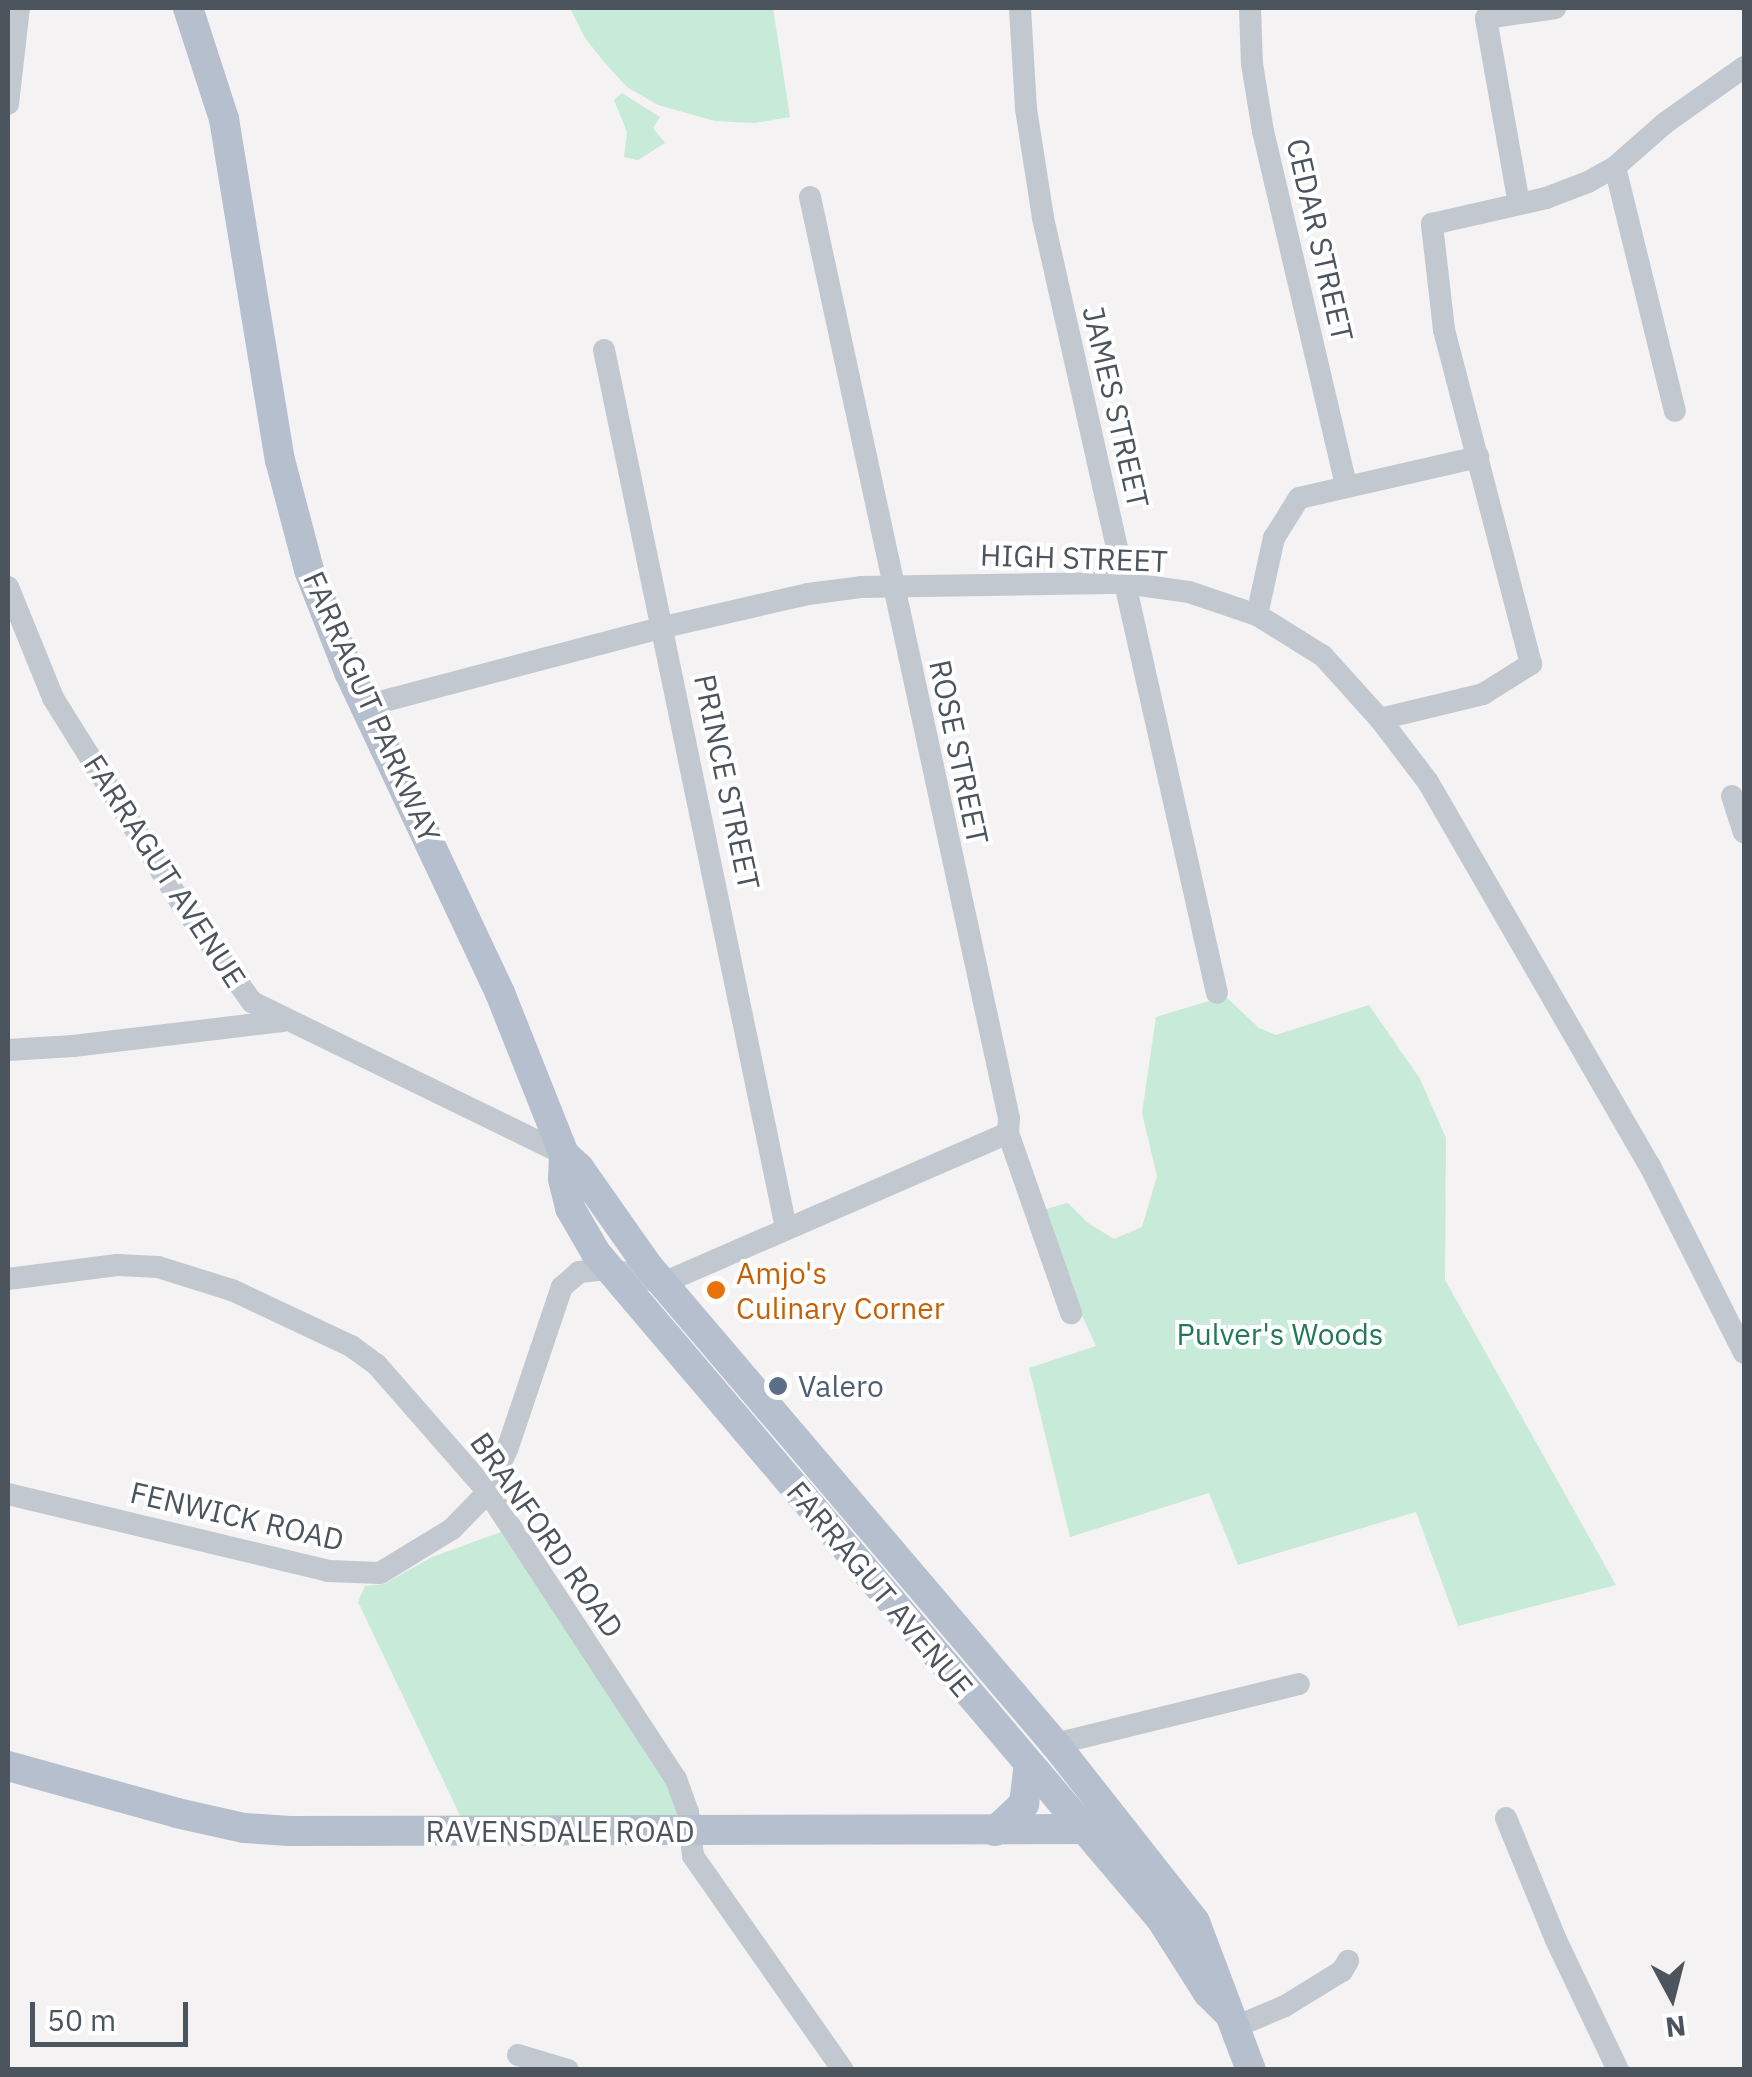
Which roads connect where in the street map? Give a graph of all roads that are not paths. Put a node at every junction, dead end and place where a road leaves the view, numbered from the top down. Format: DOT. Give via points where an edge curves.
graph roads {
  1 [pos="20,8"];
  2 [pos="188,8"];
  3 [pos="1020,8"];
  4 [pos="1250,8"];
  5 [pos="1555,8"];
  6 [pos="1744,67"];
  7 [pos="8,104"];
  8 [pos="1615,167"];
  9 [pos="810,197"];
  10 [pos="1519,204"];
  11 [pos="604,350"];
  12 [pos="1675,411"];
  13 [pos="1478,457"];
  14 [pos="1346,484"];
  15 [pos="1125,583"];
  16 [pos="8,586"];
  17 [pos="892,586"];
  18 [pos="1257,615"];
  19 [pos="664,627"];
  20 [pos="365,706"];
  21 [pos="1380,719"];
  22 [pos="1732,796"];
  23 [pos="1744,832"];
  24 [pos="1217,992"];
  25 [pos="283,1021"];
  26 [pos="8,1050"];
  27 [pos="1008,1133"];
  28 [pos="564,1154"];
  29 [pos="786,1228"];
  30 [pos="610,1269"];
  31 [pos="8,1279"];
  32 [pos="654,1283"];
  33 [pos="1071,1313"];
  34 [pos="1744,1353"];
  35 [pos="749,1386"];
  36 [pos="725,1406"];
  37 [pos="785,1454"];
  38 [pos="488,1492"];
  39 [pos="8,1494"];
  40 [pos="915,1584"];
  41 [pos="891,1605"];
  42 [pos="1299,1684"];
  43 [pos="1054,1744"];
  44 [pos="1030,1765"];
  45 [pos="8,1766"];
  46 [pos="1506,1818"];
  47 [pos="1120,1826"];
  48 [pos="1086,1830"];
  49 [pos="995,1831"];
  50 [pos="691,1832"];
  51 [pos="1348,1961"];
  52 [pos="1229,2019"];
  53 [pos="518,2055"];
  54 [pos="568,2070"];
  55 [pos="843,2070"];
  56 [pos="1252,2070"];
  57 [pos="1618,2070"];
  1 -- 7 [label="street"];
  2 -- 20 [label="main road, FARRAGUT PARKWAY" via="232,155 288,496 315,587"];
  3 -- 15 [label="street, JAMES STREET" via="1034,176"];
  4 -- 14 [label="street, CEDAR STREET" via="1263,131"];
  5 -- 10 [label="street" via="1486,18"];
  6 -- 8 [label="street"];
  8 -- 10 [label="street"];
  8 -- 12 [label="street"];
  9 -- 17 [label="street, ROSE STREET"];
  10 -- 13 [label="street" via="1432,224 1444,330"];
  11 -- 19 [label="street, PRINCE STREET"];
  13 -- 14 [label="street"];
  13 -- 21 [label="street" via="1531,664 1483,694"];
  14 -- 18 [label="street" via="1299,498 1288,514 1274,538"];
  15 -- 17 [label="street, HIGH STREET"];
  15 -- 18 [label="street, HIGH STREET" via="1188,592"];
  15 -- 24 [label="street, JAMES STREET"];
  16 -- 25 [label="street, FARRAGUT AVENUE" via="53,698 181,903 236,985"];
  17 -- 19 [label="street, HIGH STREET" via="808,594"];
  17 -- 27 [label="street, ROSE STREET"];
  18 -- 21 [label="street, HIGH STREET" via="1322,656"];
  19 -- 20 [label="street, HIGH STREET"];
  19 -- 29 [label="street, PRINCE STREET"];
  20 -- 28 [label="main road, FARRAGUT PARKWAY" via="470,921"];
  21 -- 34 [label="street, HIGH STREET" via="1428,782 1508,913 1650,1166"];
  22 -- 23 [label="street"];
  25 -- 26 [label="street"];
  25 -- 28 [label="street, FARRAGUT AVENUE"];
  27 -- 29 [label="street"];
  27 -- 33 [label="street, ROSE STREET"];
  28 -- 30 [label="main road, FARRAGUT AVENUE" via="570,1208"];
  28 -- 32 [label="main road, FARRAGUT AVENUE"];
  29 -- 32 [label="street"];
  30 -- 32 [label="street"];
  30 -- 36 [label="main road, FARRAGUT AVENUE"];
  30 -- 38 [label="street, FENWICK ROAD" via="579,1272 562,1287"];
  31 -- 38 [label="street, BRANFORD ROAD" via="158,1266 232,1290 352,1346 376,1364"];
  32 -- 35 [label="main road, FARRAGUT AVENUE"];
  35 -- 36 [label="main road"];
  35 -- 37 [label="main road, FARRAGUT AVENUE"];
  36 -- 37 [label="main road, FARRAGUT AVENUE"];
  37 -- 40 [label="main road, FARRAGUT AVENUE"];
  37 -- 41 [label="main road, FARRAGUT AVENUE"];
  38 -- 39 [label="street, FENWICK ROAD" via="423,1550 380,1573 361,1575"];
  38 -- 50 [label="street, BRANFORD ROAD" via="676,1779"];
  40 -- 41 [label="main road"];
  40 -- 43 [label="main road, FARRAGUT AVENUE"];
  41 -- 44 [label="main road, FARRAGUT AVENUE"];
  42 -- 43 [label="street"];
  43 -- 47 [label="main road, FARRAGUT AVENUE"];
  44 -- 48 [label="main road, FARRAGUT AVENUE"];
  44 -- 49 [label="main road" via="1024,1804"];
  45 -- 50 [label="main road, RAVENSDALE ROAD" via="244,1828"];
  46 -- 57 [label="street"];
  47 -- 48 [label="main road, RAVENSDALE ROAD"];
  47 -- 52 [label="main road, FARRAGUT AVENUE" via="1195,1922"];
  48 -- 49 [label="main road, RAVENSDALE ROAD"];
  48 -- 52 [label="main road, FARRAGUT AVENUE" via="1161,1919"];
  49 -- 50 [label="main road, RAVENSDALE ROAD"];
  50 -- 55 [label="street, BRANFORD ROAD" via="693,1856"];
  51 -- 52 [label="street" via="1285,2006"];
  52 -- 56 [label="main road, FARRAGUT AVENUE"];
  53 -- 54 [label="street"];
}
